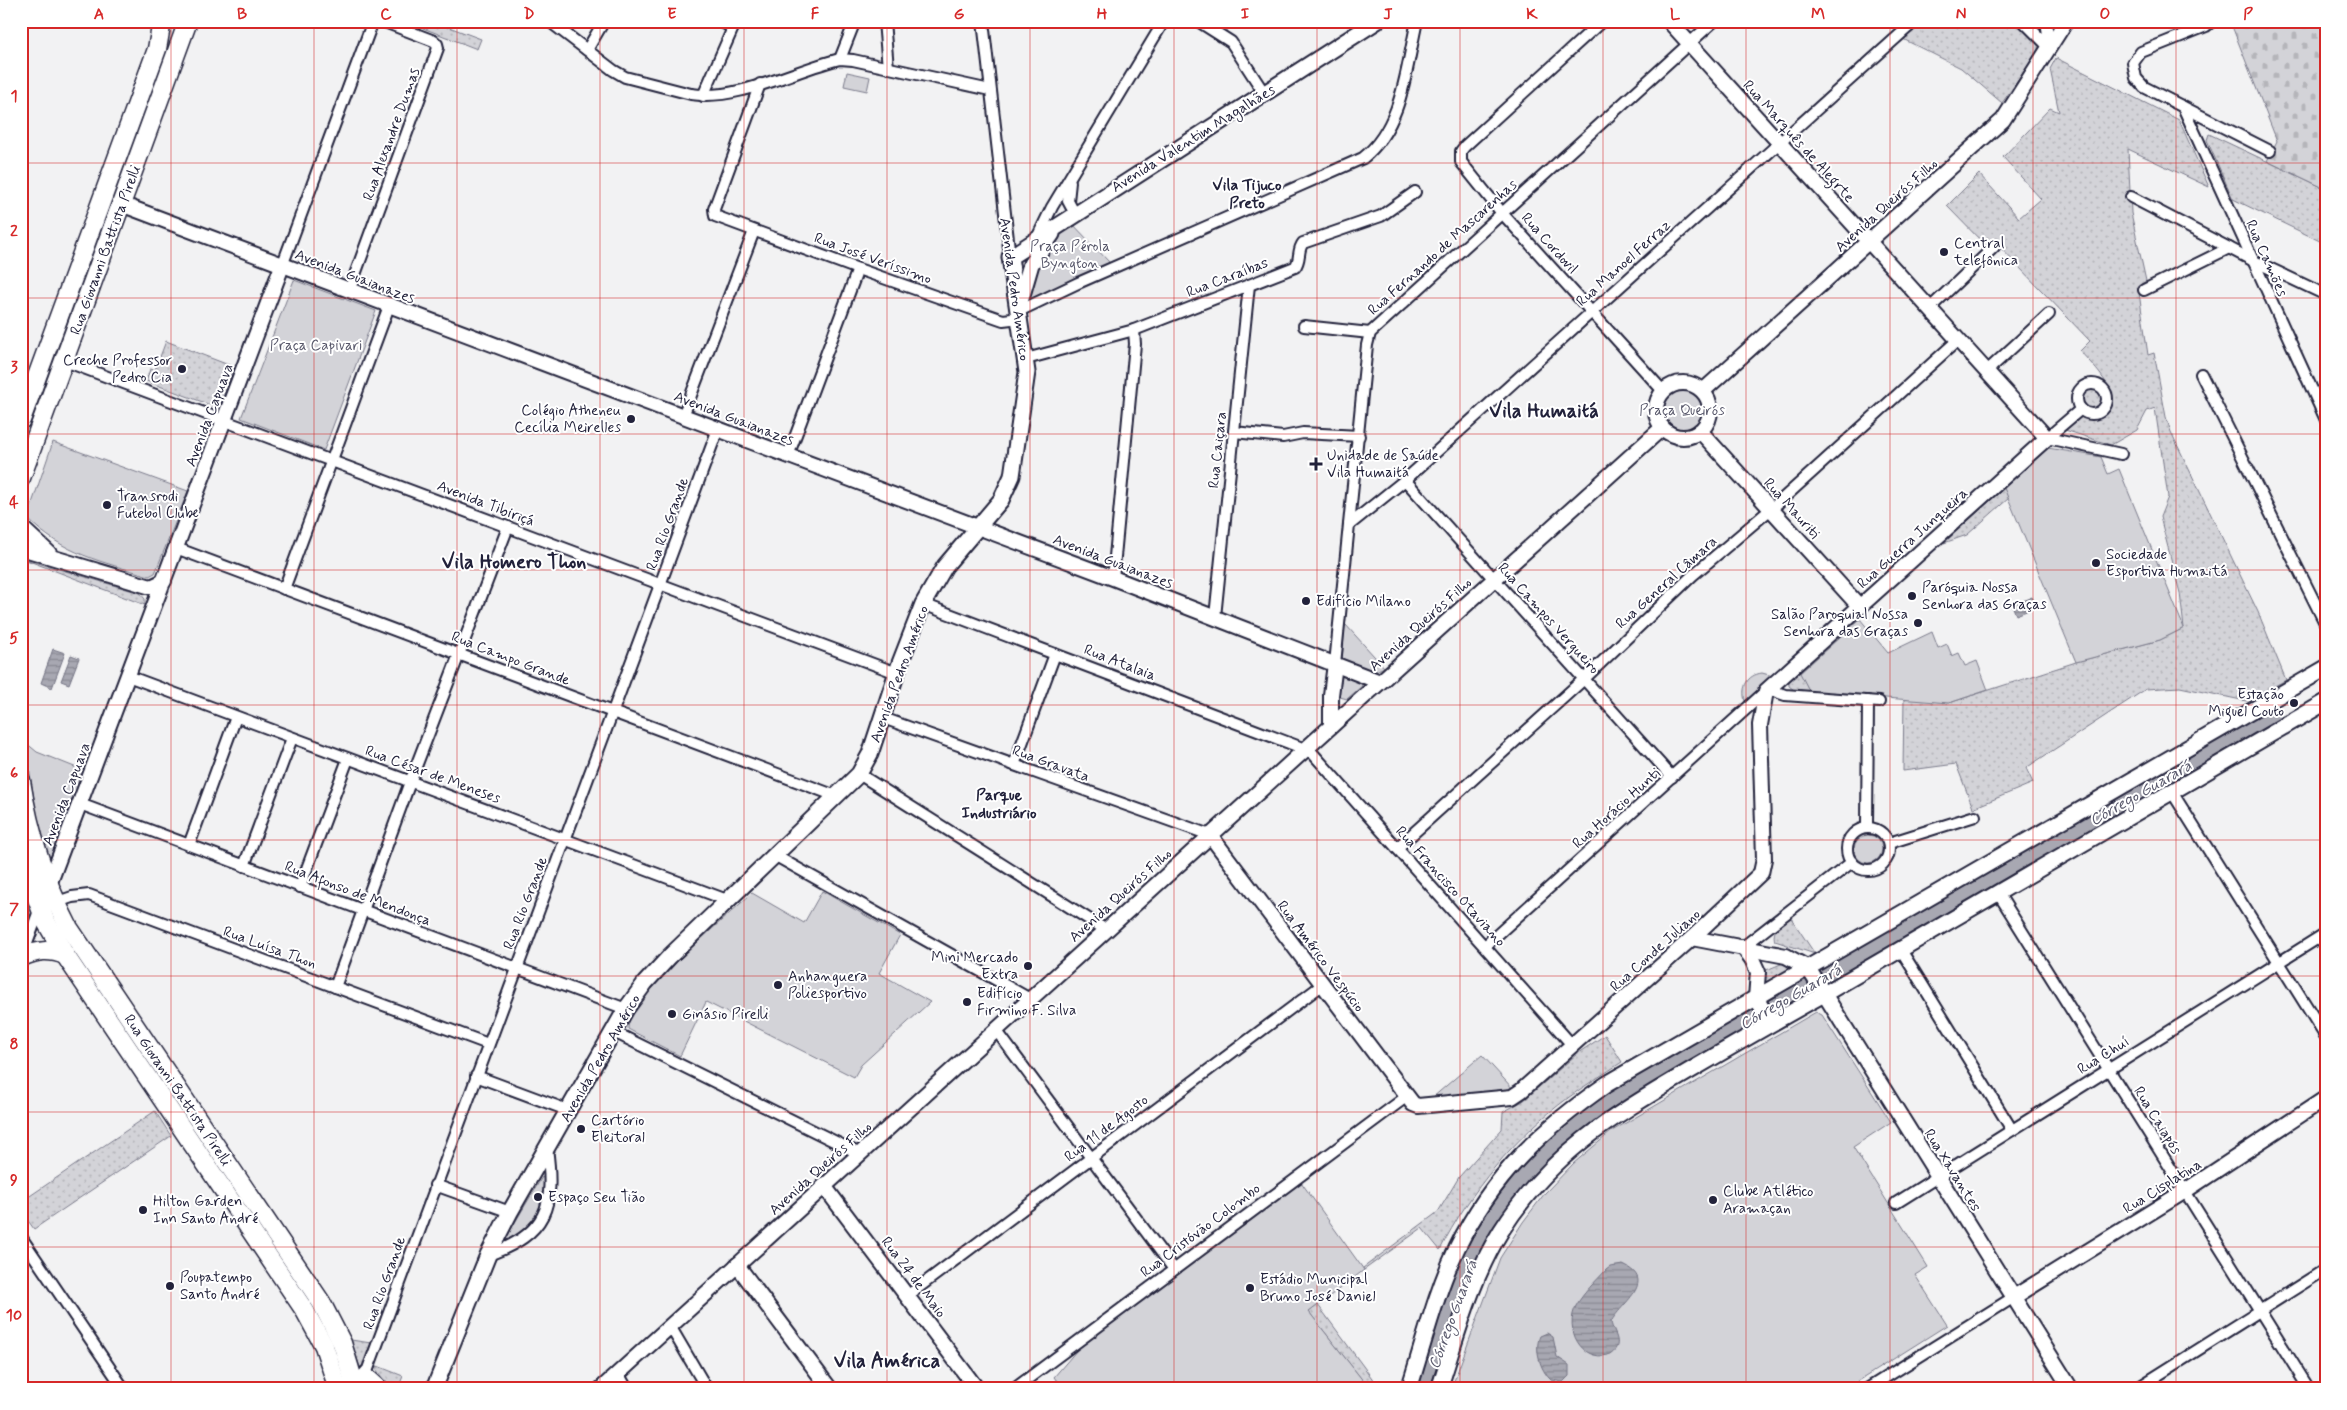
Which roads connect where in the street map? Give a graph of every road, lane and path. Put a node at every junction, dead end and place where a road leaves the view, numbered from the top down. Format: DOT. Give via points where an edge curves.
graph roads {
  1 [pos="162,21"];
  2 [pos="188,21"];
  3 [pos="373,21"];
  4 [pos="382,21"];
  5 [pos="549,21"];
  6 [pos="604,21"];
  7 [pos="720,21"];
  8 [pos="855,21"];
  9 [pos="884,21"];
  10 [pos="983,21"];
  11 [pos="1164,21"];
  12 [pos="1198,21"];
  13 [pos="1377,21"];
  14 [pos="1417,21"];
  15 [pos="1602,21"];
  16 [pos="1669,21"];
  17 [pos="1714,21"];
  18 [pos="1915,21"];
  19 [pos="2023,21"];
  20 [pos="2046,21"];
  21 [pos="2066,21"];
  22 [pos="2212,21"];
  23 [pos="735,25"];
  24 [pos="1689,44"];
  25 [pos="2050,48"];
  26 [pos="587,50"];
  27 [pos="840,59"];
  28 [pos="888,68"];
  29 [pos="760,84"];
  30 [pos="990,90"];
  31 [pos="1264,93"];
  32 [pos="702,96"];
  33 [pos="2183,107"];
  34 [pos="1779,143"];
  35 [pos="2270,151"];
  36 [pos="1071,176"];
  37 [pos="1415,192"];
  38 [pos="2131,197"];
  39 [pos="121,204"];
  40 [pos="1502,213"];
  41 [pos="1071,216"];
  42 [pos="754,231"];
  43 [pos="1037,238"];
  44 [pos="1869,242"];
  45 [pos="1994,247"];
  46 [pos="2229,248"];
  47 [pos="1010,259"];
  48 [pos="2252,260"];
  49 [pos="1031,264"];
  50 [pos="282,266"];
  51 [pos="858,269"];
  52 [pos="1249,285"];
  53 [pos="2144,290"];
  54 [pos="349,291"];
  55 [pos="2326,295"];
  56 [pos="389,306"];
  57 [pos="1930,308"];
  58 [pos="1591,311"];
  59 [pos="1019,313"];
  60 [pos="2049,314"];
  61 [pos="1304,326"];
  62 [pos="1134,330"];
  63 [pos="1370,333"];
  64 [pos="1958,340"];
  65 [pos="1026,359"];
  66 [pos="65,361"];
  67 [pos="1987,371"];
  68 [pos="2201,374"];
  69 [pos="1663,391"];
  70 [pos="1703,391"];
  71 [pos="2312,391"];
  72 [pos="2326,397"];
  73 [pos="2081,409"];
  74 [pos="683,416"];
  75 [pos="21,420"];
  76 [pos="2326,420"];
  77 [pos="224,421"];
  78 [pos="1662,428"];
  79 [pos="718,429"];
  80 [pos="1700,431"];
  81 [pos="1234,432"];
  82 [pos="1358,436"];
  83 [pos="2047,438"];
  84 [pos="2121,454"];
  85 [pos="788,456"];
  86 [pos="331,461"];
  87 [pos="21,478"];
  88 [pos="1405,480"];
  89 [pos="1771,509"];
  90 [pos="977,526"];
  91 [pos="1349,526"];
  92 [pos="21,527"];
  93 [pos="508,527"];
  94 [pos="21,548"];
  95 [pos="176,548"];
  96 [pos="54,556"];
  97 [pos="1113,578"];
  98 [pos="1494,579"];
  99 [pos="158,584"];
  100 [pos="661,584"];
  101 [pos="284,589"];
  102 [pos="923,604"];
  103 [pos="1860,607"];
  104 [pos="1216,617"];
  105 [pos="2326,625"];
  106 [pos="1055,654"];
  107 [pos="459,655"];
  108 [pos="1335,664"];
  109 [pos="2326,668"];
  110 [pos="897,673"];
  111 [pos="128,676"];
  112 [pos="1584,679"];
  113 [pos="1380,682"];
  114 [pos="1767,690"];
  115 [pos="1868,701"];
  116 [pos="1879,702"];
  117 [pos="2326,702"];
  118 [pos="612,712"];
  119 [pos="236,717"];
  120 [pos="883,718"];
  121 [pos="1331,726"];
  122 [pos="292,738"];
  123 [pos="1306,748"];
  124 [pos="348,758"];
  125 [pos="1014,765"];
  126 [pos="859,774"];
  127 [pos="1672,778"];
  128 [pos="21,781"];
  129 [pos="410,782"];
  130 [pos="2172,792"];
  131 [pos="836,796"];
  132 [pos="80,804"];
  133 [pos="1975,816"];
  134 [pos="1867,827"];
  135 [pos="1210,836"];
  136 [pos="565,840"];
  137 [pos="1889,843"];
  138 [pos="189,845"];
  139 [pos="1397,848"];
  140 [pos="774,855"];
  141 [pos="21,856"];
  142 [pos="1852,862"];
  143 [pos="244,866"];
  144 [pos="49,886"];
  145 [pos="300,887"];
  146 [pos="1998,893"];
  147 [pos="727,900"];
  148 [pos="48,905"];
  149 [pos="364,911"];
  150 [pos="1106,930"];
  151 [pos="2326,933"];
  152 [pos="1692,938"];
  153 [pos="1484,946"];
  154 [pos="1744,947"];
  155 [pos="1901,950"];
  156 [pos="65,955"];
  157 [pos="1786,956"];
  158 [pos="22,958"];
  159 [pos="2279,963"];
  160 [pos="516,968"];
  161 [pos="1758,972"];
  162 [pos="1816,981"];
  163 [pos="1322,985"];
  164 [pos="335,987"];
  165 [pos="1030,999"];
  166 [pos="1758,1000"];
  167 [pos="626,1009"];
  168 [pos="1771,1018"];
  169 [pos="996,1030"];
  170 [pos="614,1032"];
  171 [pos="2326,1037"];
  172 [pos="488,1044"];
  173 [pos="1574,1046"];
  174 [pos="2109,1070"];
  175 [pos="476,1076"];
  176 [pos="1406,1097"];
  177 [pos="2326,1098"];
  178 [pos="570,1110"];
  179 [pos="2012,1130"];
  180 [pos="547,1148"];
  181 [pos="860,1154"];
  182 [pos="1091,1158"];
  183 [pos="1938,1176"];
  184 [pos="435,1185"];
  185 [pos="824,1186"];
  186 [pos="2185,1191"];
  187 [pos="1896,1203"];
  188 [pos="510,1212"];
  189 [pos="21,1237"];
  190 [pos="488,1256"];
  191 [pos="737,1265"];
  192 [pos="1174,1268"];
  193 [pos="2326,1269"];
  194 [pos="907,1296"];
  195 [pos="2014,1298"];
  196 [pos="2260,1311"];
  197 [pos="670,1326"];
  198 [pos="618,1373"];
  199 [pos="352,1387"];
  200 [pos="124,1389"];
  201 [pos="338,1389"];
  202 [pos="380,1389"];
  203 [pos="434,1389"];
  204 [pos="601,1389"];
  205 [pos="627,1389"];
  206 [pos="707,1389"];
  207 [pos="830,1389"];
  208 [pos="976,1389"];
  209 [pos="1014,1389"];
  210 [pos="1409,1389"];
  211 [pos="1439,1389"];
  212 [pos="1866,1389"];
  213 [pos="2071,1389"];
  214 [pos="2136,1389"];
  215 [pos="2309,1389"];
  1 -- 75 [label="highway, Rua Giovanni Battista Pirelli" via="153,62"];
  2 -- 39 [label="highway, Rua Giovanni Battista Pirelli"];
  3 -- 50 [label="street, Avenida Capuava"];
  4 -- 54 [label="street, Rua Alexandre Dumas" via="434,41 438,48"];
  5 -- 26 [label="street"];
  6 -- 26 [label="street"];
  7 -- 23 [label="street"];
  8 -- 27 [label="street"];
  9 -- 28 [label="street"];
  10 -- 30 [label="street, Avenida Pedro Américo"];
  11 -- 36 [label="street"];
  12 -- 31 [label="street" via="1231,42"];
  13 -- 31 [label="main road, Avenida Valentim Magalhães"];
  14 -- 59 [label="street" via="1395,113 1381,141 1363,158 1086,279"];
  15 -- 40 [label="street, Rua Cordovil" via="1464,146 1460,157 1463,166"];
  16 -- 24 [label="street, Rua Marquês de Alegrte"];
  17 -- 24 [label="street, Rua Fernando de Mascarenhas"];
  18 -- 34 [label="street, Rua Manoel Ferraz"];
  19 -- 25 [label="street"];
  20 -- 25 [label="street"];
  21 -- 25 [label="street, Avenida Queirós Filho"];
  22 -- 33 [label="street" via="2134,58 2138,83"];
  23 -- 32 [label="street"];
  24 -- 34 [label="street, Rua Marquês de Alegrte"];
  24 -- 40 [label="street, Rua Fernando de Mascarenhas"];
  25 -- 44 [label="street, Avenida Queirós Filho" via="2003,120"];
  26 -- 32 [label="street" via="625,76"];
  27 -- 28 [label="street"];
  27 -- 29 [label="street"];
  28 -- 30 [label="street"];
  29 -- 32 [label="street"];
  29 -- 42 [label="street, Rua José Veríssimo" via="714,209 718,218"];
  30 -- 47 [label="street, Avenida Pedro Américo"];
  31 -- 41 [label="main road, Avenida Valentim Magalhães"];
  33 -- 35 [label="street"];
  33 -- 48 [label="street, Rua Camões"];
  34 -- 44 [label="street, Rua Marquês de Alegrte"];
  34 -- 58 [label="street, Rua Manoel Ferraz"];
  36 -- 41 [label="street" via="1068,201"];
  36 -- 43 [label="street"];
  37 -- 52 [label="street, Rua Caraíbas" via="1381,216 1303,243 1295,267"];
  38 -- 46 [label="street"];
  39 -- 50 [label="street, Avenida Guaianazes"];
  39 -- 66 [label="highway, Rua Giovanni Battista Pirelli"];
  40 -- 58 [label="street, Rua Cordovil"];
  40 -- 63 [label="street, Rua Fernando de Mascarenhas"];
  41 -- 43 [label="main road, Avenida Valentim Magalhães"];
  41 -- 49 [label="main road" via="1046,241"];
  42 -- 51 [label="street, Rua José Veríssimo"];
  42 -- 74 [label="street"];
  43 -- 47 [label="main road, Avenida Valentim Magalhães"];
  44 -- 57 [label="street, Rua Marquês de Alegrte"];
  44 -- 70 [label="street, Avenida Queirós Filho"];
  45 -- 57 [label="street"];
  46 -- 48 [label="street"];
  46 -- 53 [label="street"];
  47 -- 49 [label="main road"];
  47 -- 59 [label="main road, Avenida Pedro Américo"];
  48 -- 55 [label="street"];
  48 -- 71 [label="street, Rua Camões"];
  49 -- 59 [label="main road"];
  50 -- 54 [label="street, Avenida Guaianazes"];
  50 -- 77 [label="street, Avenida Capuava"];
  51 -- 59 [label="street, Rua José Veríssimo" via="1003,320"];
  51 -- 85 [label="street"];
  52 -- 62 [label="street, Rua Caraíbas"];
  52 -- 81 [label="street, Rua Caiçara"];
  54 -- 56 [label="street, Avenida Guaianazes"];
  56 -- 74 [label="street, Avenida Guaianazes"];
  56 -- 86 [label="street"];
  57 -- 64 [label="street, Rua Marquês de Alegrte"];
  58 -- 69 [label="street, Rua Cordovil"];
  58 -- 88 [label="street, Rua Manoel Ferraz"];
  59 -- 65 [label="main road, Avenida Pedro Américo"];
  60 -- 67 [label="street"];
  61 -- 63 [label="street"];
  62 -- 65 [label="street, Rua Caraíbas"];
  62 -- 97 [label="street" via="1136,344"];
  63 -- 82 [label="street, Rua Fernando de Mascarenhas"];
  64 -- 67 [label="street, Rua Marquês de Alegrte"];
  64 -- 89 [label="street, Rua General Câmara"];
  65 -- 90 [label="main road, Avenida Pedro Américo" via="1026,383 1012,476 994,509"];
  66 -- 77 [label="street, Avenida Tibiriçá"];
  66 -- 87 [label="highway, Rua Giovanni Battista Pirelli"];
  67 -- 83 [label="street, Rua Marquês de Alegrte"];
  68 -- 105 [label="street"];
  69 -- 70 [label="street" via="1671,385 1684,383"];
  69 -- 78 [label="street" via="1655,411"];
  70 -- 80 [label="street" via="1710,412"];
  71 -- 72 [label="street"];
  71 -- 76 [label="street, Rua Camões"];
  73 -- 83 [label="street, Rua Guerra Junqueira"];
  74 -- 79 [label="street, Avenida Guaianazes"];
  77 -- 86 [label="street, Avenida Tibiriçá"];
  77 -- 95 [label="street, Avenida Capuava"];
  78 -- 80 [label="street" via="1679,437 1692,436"];
  78 -- 98 [label="street, Avenida Queirós Filho"];
  79 -- 85 [label="street, Avenida Guaianazes"];
  79 -- 100 [label="street, Rua Rio Grande"];
  80 -- 89 [label="street, Rua Mauriti"];
  81 -- 82 [label="street" via="1286,437 1304,433"];
  81 -- 104 [label="street, Rua Caiçara"];
  82 -- 91 [label="street, Rua Fernando de Mascarenhas"];
  83 -- 84 [label="street"];
  83 -- 103 [label="street, Rua Guerra Junqueira"];
  85 -- 90 [label="street, Avenida Guaianazes"];
  86 -- 93 [label="street, Avenida Tibiriçá"];
  86 -- 101 [label="street"];
  88 -- 91 [label="street, Rua Manoel Ferraz"];
  88 -- 98 [label="street, Rua Campos Vergueiro"];
  89 -- 103 [label="street, Rua Mauriti"];
  89 -- 112 [label="street, Rua General Câmara" via="1693,575"];
  90 -- 97 [label="street, Avenida Guaianazes"];
  90 -- 102 [label="main road, Avenida Pedro Américo" via="946,566"];
  91 -- 108 [label="street, Rua Fernando de Mascarenhas"];
  92 -- 96 [label="street"];
  93 -- 100 [label="street, Avenida Tibiriçá"];
  93 -- 107 [label="street"];
  94 -- 96 [label="street"];
  95 -- 99 [label="street, Avenida Capuava"];
  95 -- 101 [label="street, Rua Campo Grande"];
  96 -- 99 [label="street"];
  97 -- 104 [label="street, Avenida Guaianazes"];
  98 -- 112 [label="street, Rua Campos Vergueiro"];
  98 -- 113 [label="street, Avenida Queirós Filho"];
  99 -- 111 [label="street, Avenida Capuava" via="157,601"];
  100 -- 110 [label="street, Avenida Tibiriçá"];
  100 -- 118 [label="street, Rua Rio Grande"];
  101 -- 107 [label="street, Rua Campo Grande"];
  102 -- 106 [label="street, Rua Atalaia"];
  102 -- 110 [label="main road, Avenida Pedro Américo"];
  103 -- 114 [label="street, Rua Guerra Junqueira"];
  104 -- 108 [label="street, Avenida Guaianazes"];
  106 -- 123 [label="street, Rua Atalaia"];
  106 -- 125 [label="street"];
  107 -- 118 [label="street, Rua Campo Grande"];
  107 -- 129 [label="street"];
  108 -- 113 [label="street, Avenida Guaianazes"];
  108 -- 121 [label="street"];
  109 -- 162 [label="main road"];
  110 -- 120 [label="main road, Avenida Pedro Américo"];
  111 -- 119 [label="street, Rua César de Meneses"];
  111 -- 132 [label="street, Avenida Capuava"];
  112 -- 127 [label="street, Rua Campos Vergueiro"];
  112 -- 139 [label="street, Rua General Câmara"];
  113 -- 121 [label="street, Avenida Queirós Filho"];
  114 -- 115 [label="street" via="1785,695"];
  114 -- 127 [label="street, Rua Horácio Hunti"];
  114 -- 152 [label="street, Rua Conde Juliano" via="1760,725 1763,867 1755,881"];
  115 -- 116 [label="street"];
  115 -- 134 [label="street"];
  117 -- 130 [label="main road"];
  118 -- 131 [label="street, Rua Campo Grande"];
  118 -- 136 [label="street, Rua Rio Grande"];
  119 -- 122 [label="street, Rua César de Meneses"];
  119 -- 138 [label="street"];
  120 -- 125 [label="street, Rua Gravata"];
  120 -- 126 [label="main road, Avenida Pedro Américo"];
  121 -- 123 [label="street, Avenida Queirós Filho"];
  122 -- 124 [label="street, Rua César de Meneses"];
  122 -- 143 [label="street"];
  123 -- 135 [label="street, Avenida Queirós Filho"];
  123 -- 139 [label="street, Rua Francisco Otaviano"];
  124 -- 129 [label="street, Rua César de Meneses"];
  124 -- 145 [label="street"];
  125 -- 135 [label="street, Rua Gravata"];
  126 -- 131 [label="main road, Avenida Pedro Américo"];
  126 -- 150 [label="street"];
  127 -- 153 [label="street, Rua Horácio Hunti"];
  128 -- 144 [label="highway, Rua Giovanni Battista Pirelli" via="31,829"];
  129 -- 136 [label="street, Rua César de Meneses"];
  129 -- 149 [label="street"];
  130 -- 146 [label="main road"];
  130 -- 159 [label="street"];
  131 -- 140 [label="main road, Avenida Pedro Américo"];
  132 -- 138 [label="street, Rua Afonso de Mendonça"];
  132 -- 144 [label="street, Avenida Capuava"];
  133 -- 137 [label="street"];
  134 -- 137 [label="street" via="1883,833"];
  134 -- 142 [label="street" via="1853,834 1848,843"];
  135 -- 150 [label="street, Avenida Queirós Filho"];
  135 -- 163 [label="street, Rua Américo Vespúcio"];
  136 -- 147 [label="street, Rua César de Meneses"];
  136 -- 160 [label="street, Rua Rio Grande"];
  137 -- 142 [label="street" via="1889,855 1878,868 1862,869"];
  138 -- 143 [label="street, Rua Afonso de Mendonça"];
  139 -- 153 [label="street, Rua Francisco Otaviano"];
  140 -- 147 [label="main road, Avenida Pedro Américo"];
  140 -- 165 [label="street"];
  141 -- 148 [label="highway, Rua Giovanni Battista Pirelli"];
  142 -- 154 [label="street"];
  143 -- 145 [label="street, Rua Afonso de Mendonça"];
  144 -- 148 [label="highway, Rua Giovanni Battista Pirelli"];
  145 -- 149 [label="street, Rua Afonso de Mendonça"];
  146 -- 155 [label="main road"];
  146 -- 174 [label="street, Rua Caiapós"];
  147 -- 167 [label="main road, Avenida Pedro Américo" via="657,969"];
  148 -- 156 [label="highway, Rua Giovanni Battista Pirelli"];
  148 -- 158 [label="street"];
  148 -- 164 [label="street, Rua Luísa Thon" via="89,895"];
  148 -- 199 [label="highway, Rua Giovanni Battista Pirelli" via="76,939 321,1302 337,1330"];
  149 -- 160 [label="street, Rua Afonso de Mendonça"];
  149 -- 164 [label="street"];
  150 -- 165 [label="street, Avenida Queirós Filho"];
  151 -- 159 [label="street, Rua Chuí"];
  152 -- 154 [label="street"];
  152 -- 173 [label="street, Rua Conde Juliano"];
  153 -- 173 [label="street, Rua Francisco Otaviano"];
  154 -- 157 [label="street"];
  154 -- 161 [label="street"];
  155 -- 162 [label="main road"];
  155 -- 179 [label="street"];
  156 -- 158 [label="highway" via="40,950"];
  156 -- 201 [label="highway, Rua Giovanni Battista Pirelli" via="305,1311 324,1346"];
  157 -- 161 [label="street" via="1768,963"];
  157 -- 162 [label="street"];
  159 -- 171 [label="street"];
  159 -- 174 [label="street, Rua Chuí"];
  160 -- 167 [label="street, Rua Afonso de Mendonça"];
  160 -- 172 [label="street, Rua Rio Grande"];
  161 -- 166 [label="street"];
  162 -- 166 [label="main road"];
  162 -- 168 [label="main road"];
  162 -- 183 [label="street, Rua Xavantes"];
  163 -- 176 [label="street, Rua Américo Vespúcio"];
  163 -- 182 [label="street, Rua 11 de Agosto"];
  164 -- 172 [label="street, Rua Luísa Thon"];
  165 -- 169 [label="street, Avenida Queirós Filho"];
  166 -- 168 [label="street"];
  166 -- 210 [label="main road" via="1607,1084 1550,1127 1508,1168 1481,1206 1449,1268"];
  167 -- 170 [label="main road, Avenida Pedro Américo"];
  168 -- 211 [label="main road" via="1602,1125 1556,1162 1536,1184 1517,1207 1486,1258"];
  169 -- 181 [label="street, Avenida Queirós Filho"];
  169 -- 182 [label="street"];
  170 -- 178 [label="main road, Avenida Pedro Américo"];
  170 -- 181 [label="street"];
  172 -- 175 [label="street, Rua Rio Grande"];
  173 -- 176 [label="street, Rua Conde Juliano" via="1521,1091 1508,1098 1418,1106"];
  174 -- 179 [label="street, Rua Chuí"];
  174 -- 186 [label="street, Rua Caiapós"];
  175 -- 178 [label="street"];
  175 -- 184 [label="street, Rua Rio Grande"];
  176 -- 192 [label="street, Rua Cristóvão Colombo"];
  177 -- 186 [label="street, Rua Cisplatina"];
  178 -- 180 [label="main road, Avenida Pedro Américo"];
  179 -- 183 [label="street, Rua Chuí"];
  180 -- 188 [label="main road, Avenida Pedro Américo"];
  180 -- 190 [label="street" via="549,1196 541,1220 522,1240"];
  181 -- 185 [label="street, Avenida Queirós Filho"];
  182 -- 192 [label="street"];
  182 -- 194 [label="street, Rua 11 de Agosto"];
  183 -- 187 [label="street, Rua Chuí"];
  183 -- 195 [label="street, Rua Xavantes"];
  184 -- 188 [label="street"];
  184 -- 199 [label="street, Rua Rio Grande" via="368,1369"];
  185 -- 191 [label="street, Avenida Queirós Filho"];
  185 -- 194 [label="street, Rua 24 de Maio"];
  186 -- 195 [label="street, Rua Cisplatina"];
  186 -- 196 [label="street, Rua Caiapós"];
  188 -- 190 [label="main road, Avenida Pedro Américo"];
  189 -- 200 [label="street"];
  190 -- 203 [label="main road, Avenida Pedro Américo"];
  191 -- 197 [label="street, Avenida Queirós Filho"];
  191 -- 207 [label="street"];
  192 -- 209 [label="street, Rua Cristóvão Colombo"];
  193 -- 196 [label="street"];
  194 -- 208 [label="street, Rua 24 de Maio"];
  195 -- 212 [label="street"];
  195 -- 213 [label="street, Rua Xavantes"];
  196 -- 214 [label="street"];
  196 -- 215 [label="street, Rua Caiapós"];
  197 -- 198 [label="street, Avenida Queirós Filho"];
  197 -- 206 [label="street"];
  198 -- 204 [label="street, Avenida Queirós Filho"];
  198 -- 205 [label="street"];
  199 -- 202 [label="highway" via="368,1379"];
}
